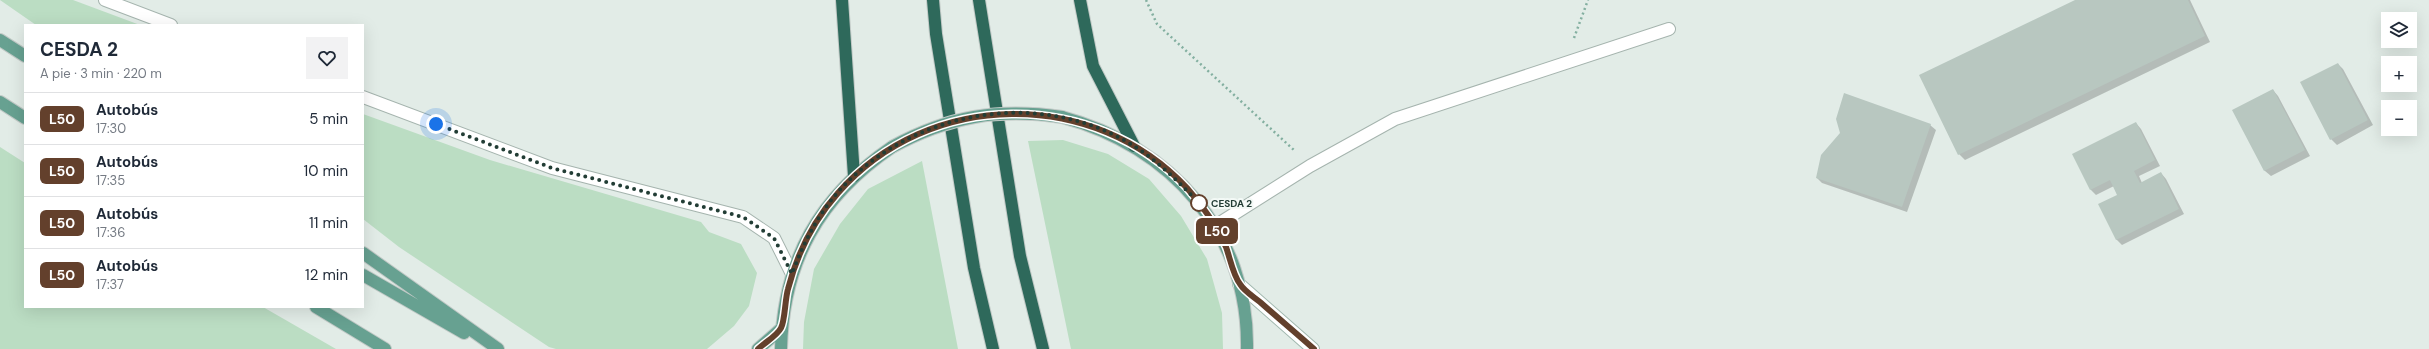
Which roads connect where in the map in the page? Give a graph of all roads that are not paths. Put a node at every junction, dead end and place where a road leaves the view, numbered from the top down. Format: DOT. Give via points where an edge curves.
graph roads {
  1 [pos="105,0"];
  2 [pos="842,0"];
  3 [pos="933,0"];
  4 [pos="979,0"];
  5 [pos="1080,0"];
  6 [pos="168,24"];
  7 [pos="1669,29"];
  8 [pos="0,40"];
  9 [pos="24,55"];
  10 [pos="364,97"];
  11 [pos="0,102"];
  12 [pos="24,117"];
  13 [pos="1134,146"];
  14 [pos="854,176"];
  15 [pos="1215,226"];
  16 [pos="364,254"];
  17 [pos="792,274"];
  18 [pos="364,276"];
  19 [pos="1239,284"];
  20 [pos="318,308"];
  21 [pos="782,328"];
  22 [pos="385,349"];
  23 [pos="493,349"];
  24 [pos="498,349"];
  25 [pos="758,349"];
  26 [pos="781,349"];
  27 [pos="993,349"];
  28 [pos="1043,349"];
  29 [pos="1247,349"];
  30 [pos="1314,349"];
  1 -- 6 [label="street"];
  2 -- 14 [label="highway"];
  3 -- 27 [label="highway" via="936,34 974,268"];
  4 -- 28 [label="highway" via="1020,256"];
  5 -- 13 [label="highway" via="1093,66"];
  7 -- 15 [label="street" via="1395,119 1310,166"];
  8 -- 9 [label="main road"];
  10 -- 17 [label="street" via="552,168 743,217 774,238"];
  11 -- 12 [label="main road"];
  13 -- 14 [label="main road, bridge" via="1093,126 1062,117 1025,113 974,116 918,133 892,147"];
  13 -- 15 [label="main road" via="1154,158 1182,184"];
  14 -- 17 [label="main road" via="838,193 811,231"];
  15 -- 19 [label="main road" via="1225,244"];
  16 -- 24 [label="main road"];
  17 -- 21 [label="main road"];
  18 -- 23 [label="main road"];
  19 -- 29 [label="main road" via="1245,310"];
  19 -- 30 [label="street"];
  20 -- 22 [label="main road"];
  21 -- 25 [label="main road"];
  21 -- 26 [label="main road"];
}
